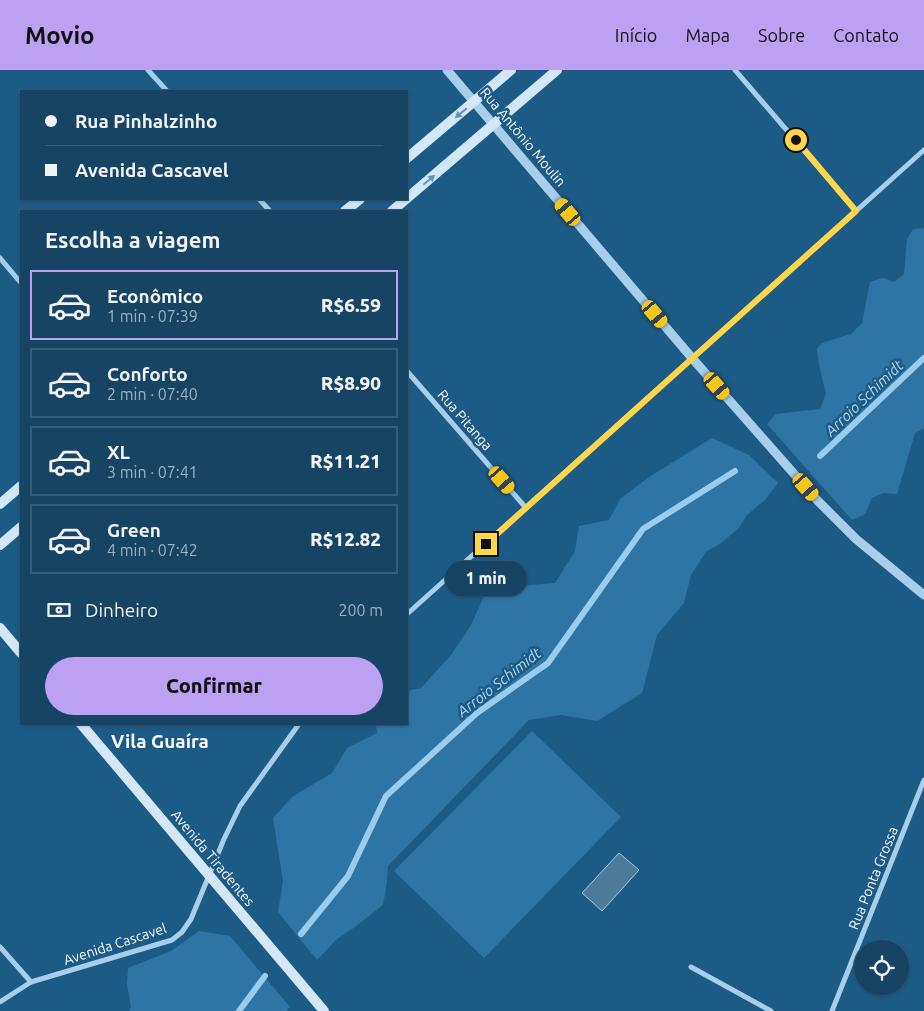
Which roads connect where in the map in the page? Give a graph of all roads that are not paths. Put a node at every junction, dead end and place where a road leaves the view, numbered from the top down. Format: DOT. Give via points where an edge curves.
graph roads {
  1 [pos="148,70"];
  2 [pos="447,70"];
  3 [pos="511,70"];
  4 [pos="557,70"];
  5 [pos="735,70"];
  6 [pos="166,90"];
  7 [pos="474,101"];
  8 [pos="494,124"];
  9 [pos="924,150"];
  10 [pos="408,157"];
  11 [pos="408,197"];
  12 [pos="260,200"];
  13 [pos="359,200"];
  14 [pos="405,200"];
  15 [pos="269,210"];
  16 [pos="346,210"];
  17 [pos="393,210"];
  18 [pos="856,211"];
  19 [pos="0,258"];
  20 [pos="20,282"];
  21 [pos="692,358"];
  22 [pos="408,372"];
  23 [pos="20,487"];
  24 [pos="0,504"];
  25 [pos="526,508"];
  26 [pos="20,528"];
  27 [pos="0,545"];
  28 [pos="924,595"];
  29 [pos="408,613"];
  30 [pos="0,628"];
  31 [pos="20,652"];
  32 [pos="82,725"];
  33 [pos="298,725"];
  34 [pos="924,780"];
  35 [pos="209,875"];
  36 [pos="0,947"];
  37 [pos="691,967"];
  38 [pos="31,982"];
  39 [pos="0,1002"];
  40 [pos="324,1011"];
  41 [pos="771,1011"];
  42 [pos="832,1011"];
  1 -- 6 [label="street"];
  2 -- 7 [label="street, Rua Antônio Moulin"];
  3 -- 7 [label="main road"];
  4 -- 8 [label="main road"];
  5 -- 18 [label="street"];
  7 -- 8 [label="street, Rua Antônio Moulin"];
  7 -- 10 [label="main road, one-way"];
  11 -- 8 [label="main road, one-way"];
  8 -- 21 [label="street, Rua Antônio Moulin"];
  9 -- 18 [label="street"];
  12 -- 15 [label="street"];
  13 -- 16 [label="main road"];
  17 -- 14 [label="main road, one-way"];
  18 -- 21 [label="street"];
  19 -- 20 [label="street"];
  21 -- 25 [label="street"];
  21 -- 28 [label="street, Rua Antônio Moulin" via="832,516"];
  22 -- 25 [label="street, Rua Pitanga"];
  23 -- 24 [label="main road"];
  25 -- 29 [label="street"];
  26 -- 27 [label="main road"];
  30 -- 31 [label="main road"];
  32 -- 35 [label="main road, Avenida Tiradentes"];
  33 -- 35 [label="street, Avenida Cascavel" via="240,806"];
  34 -- 42 [label="street, Rua Ponta Grossa"];
  35 -- 38 [label="street, Avenida Cascavel" via="191,920 172,940"];
  35 -- 40 [label="main road, Avenida Tiradentes"];
  36 -- 38 [label="street"];
  37 -- 41 [label="street"];
  38 -- 39 [label="street, Avenida Cascavel"];
}
